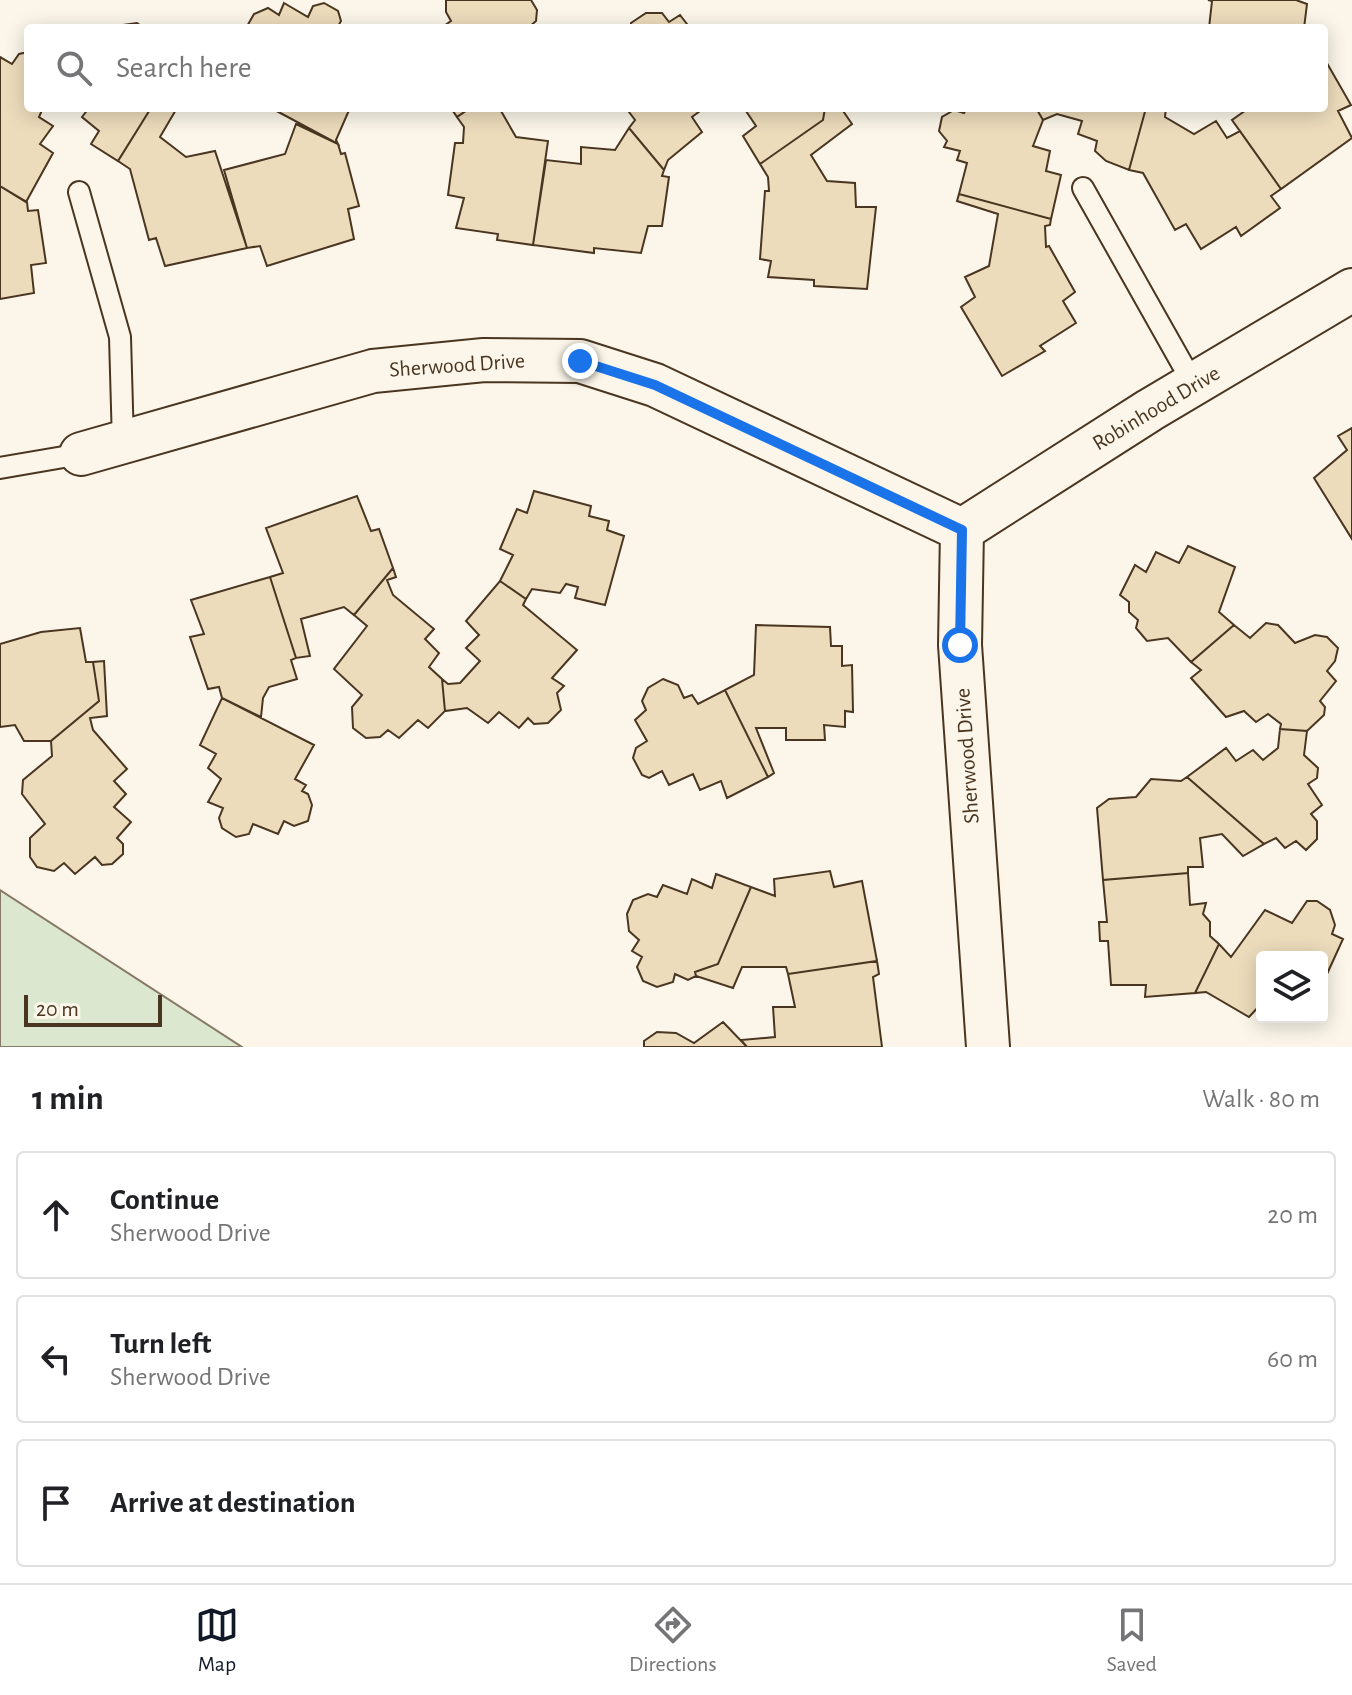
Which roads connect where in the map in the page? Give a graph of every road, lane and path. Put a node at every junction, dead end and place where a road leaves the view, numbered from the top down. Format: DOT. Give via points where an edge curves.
graph roads {
  1 [pos="1083,188"];
  2 [pos="79,192"];
  3 [pos="1352,290"];
  4 [pos="1194,385"];
  5 [pos="123,443"];
  6 [pos="81,454"];
  7 [pos="0,468"];
  8 [pos="962,530"];
  9 [pos="988,1047"];
  1 -- 4 [label="lane"];
  2 -- 5 [label="lane" via="120,337"];
  3 -- 4 [label="street, Robinhood Drive"];
  4 -- 8 [label="street, Robinhood Drive"];
  5 -- 6 [label="street, Sherwood Drive"];
  5 -- 8 [label="street, Sherwood Drive" via="373,371 484,360 580,361 655,385"];
  6 -- 7 [label="lane"];
  8 -- 9 [label="street, Sherwood Drive" via="960,645"];
}
